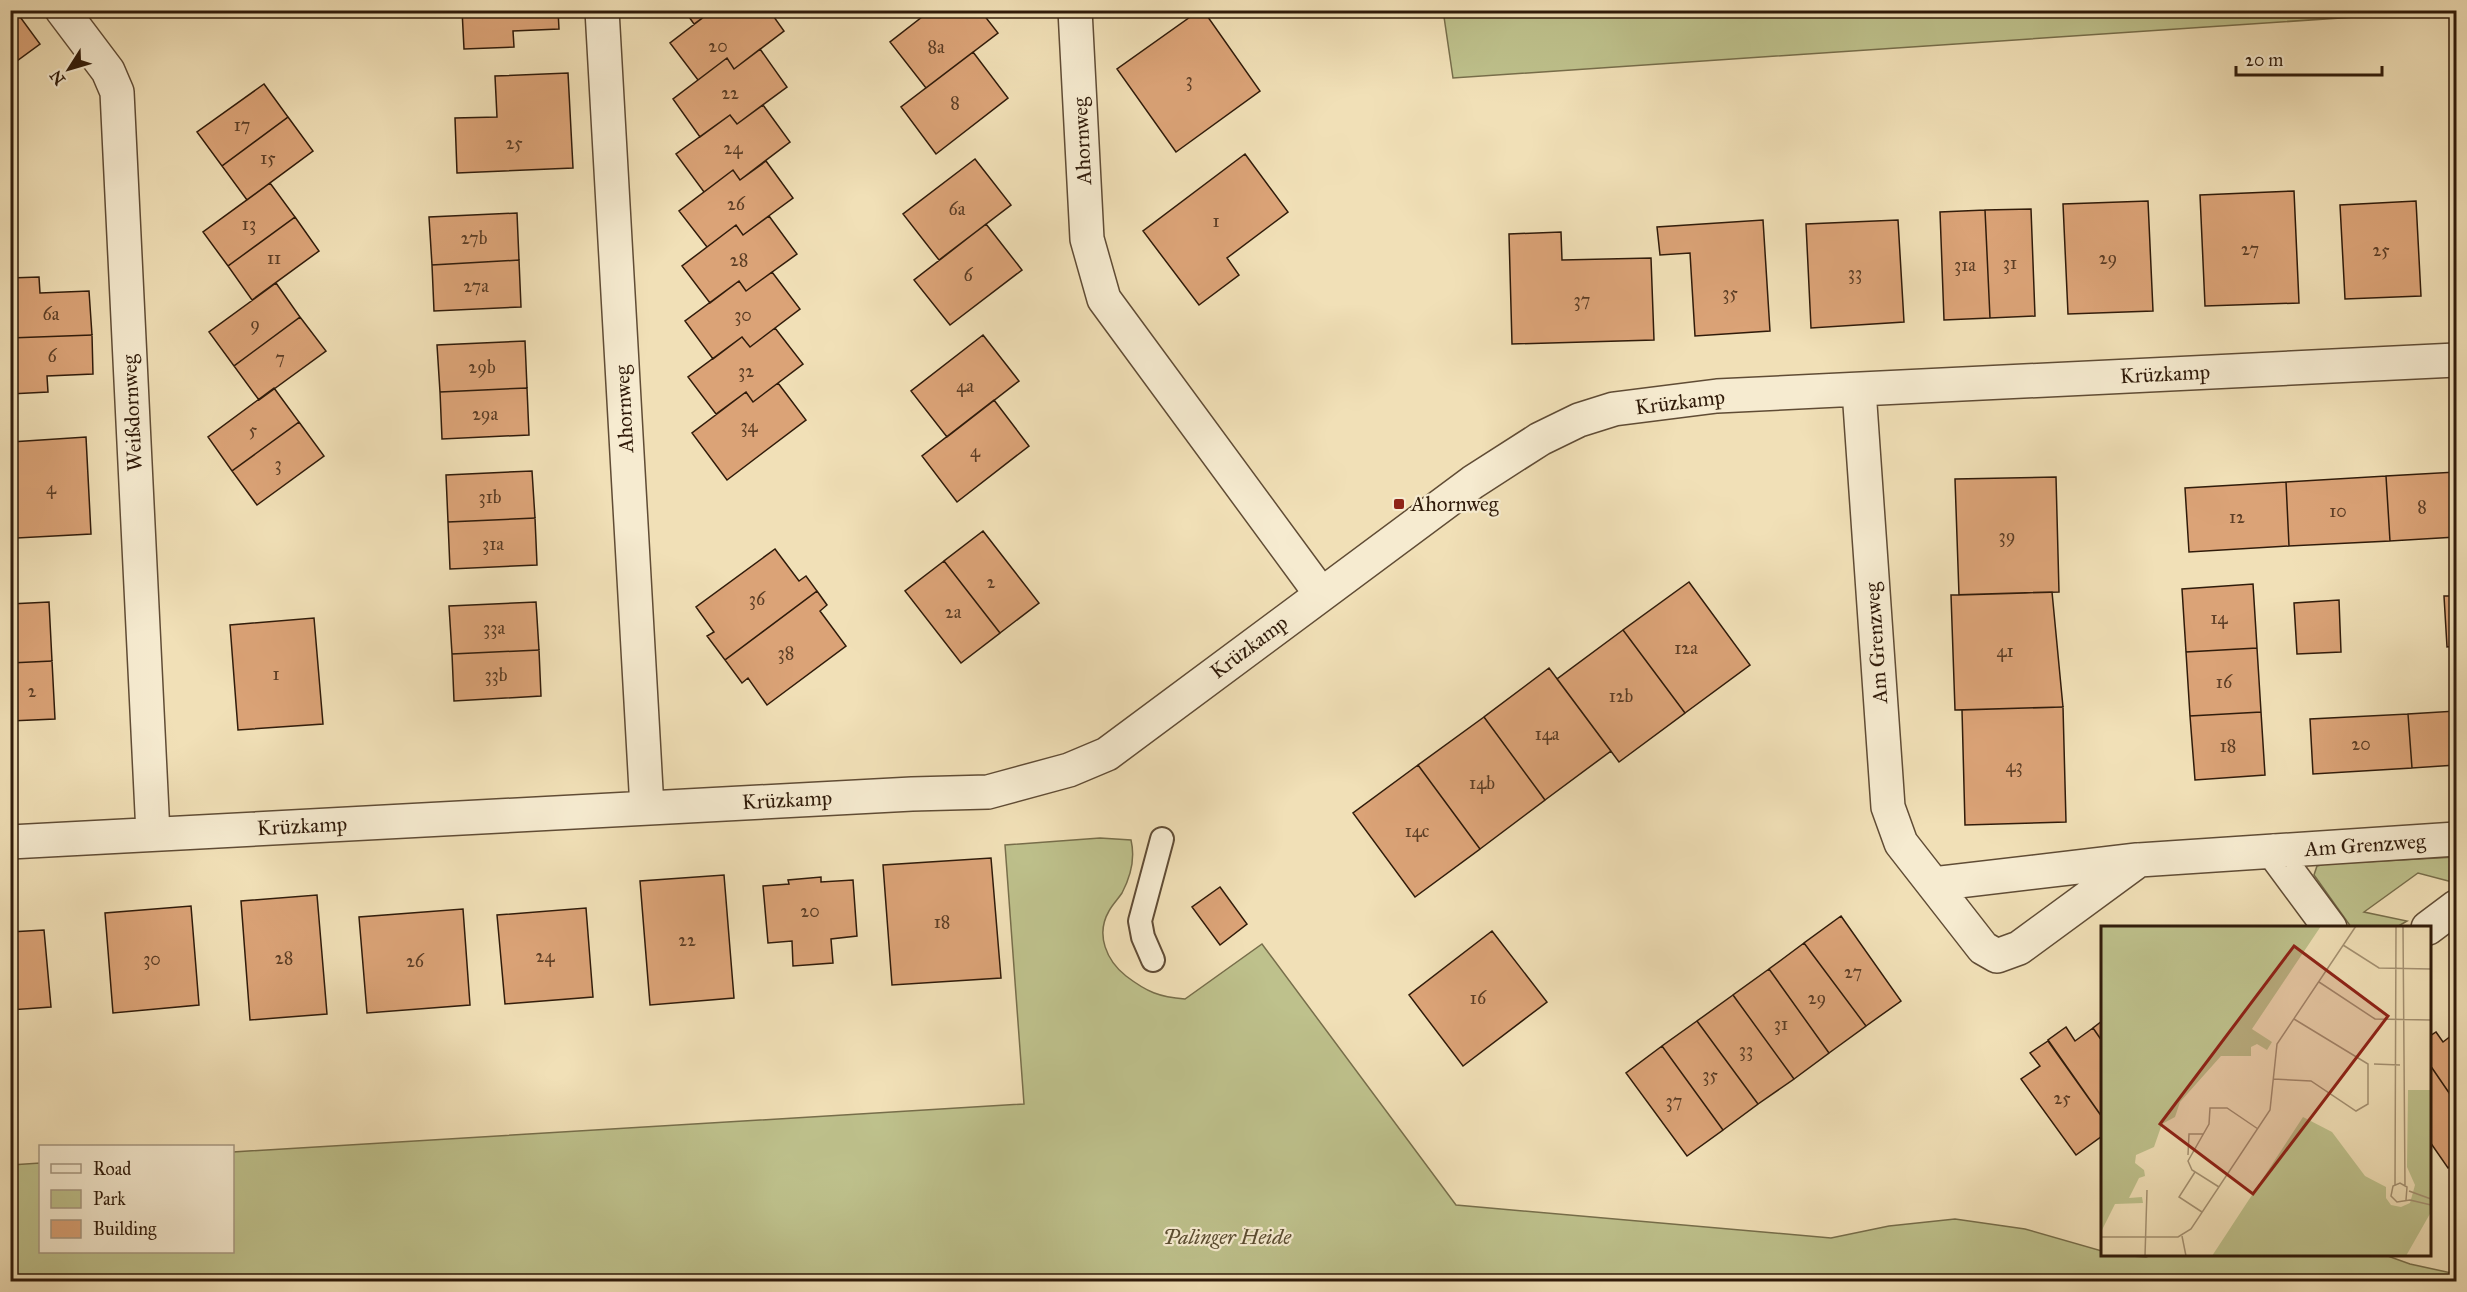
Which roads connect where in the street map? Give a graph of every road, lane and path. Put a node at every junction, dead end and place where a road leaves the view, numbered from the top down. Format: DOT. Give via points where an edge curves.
graph roads {
  1 [pos="62,10"];
  2 [pos="602,10"];
  3 [pos="1075,10"];
  4 [pos="2457,360"];
  5 [pos="1859,390"];
  6 [pos="1321,594"];
  7 [pos="646,808"];
  8 [pos="153,834"];
  9 [pos="1162,839"];
  10 [pos="2457,839"];
  11 [pos="10,842"];
  12 [pos="2273,851"];
  13 [pos="2139,860"];
  14 [pos="1933,884"];
  15 [pos="2457,907"];
  16 [pos="2329,926"];
  17 [pos="2429,926"];
  18 [pos="1153,960"];
  1 -- 8 [label="street, Weißdornweg" via="108,71 117,92"];
  2 -- 7 [label="street, Ahornweg"];
  3 -- 6 [label="street, Ahornweg" via="1087,239 1104,299"];
  4 -- 5 [label="street, Krüzkamp"];
  5 -- 6 [label="street, Krüzkamp" via="1717,396 1614,410 1579,420 1540,439 1473,482"];
  5 -- 14 [label="street, Am Grenzweg" via="1888,807 1901,843"];
  6 -- 7 [label="street, Krüzkamp" via="1107,754 1069,770 988,792"];
  7 -- 8 [label="street, Krüzkamp"];
  8 -- 11 [label="street, Krüzkamp"];
  9 -- 18 [label="lane" via="1140,921"];
  10 -- 12 [label="street, Am Grenzweg"];
  12 -- 13 [label="street, Am Grenzweg"];
  12 -- 16 [label="street, Am Grenzweg"];
  13 -- 14 [label="street, Am Grenzweg"];
  13 -- 14 [label="street, Am Grenzweg" via="2019,948 1997,956 1983,948"];
  15 -- 17 [label="street"];
}
